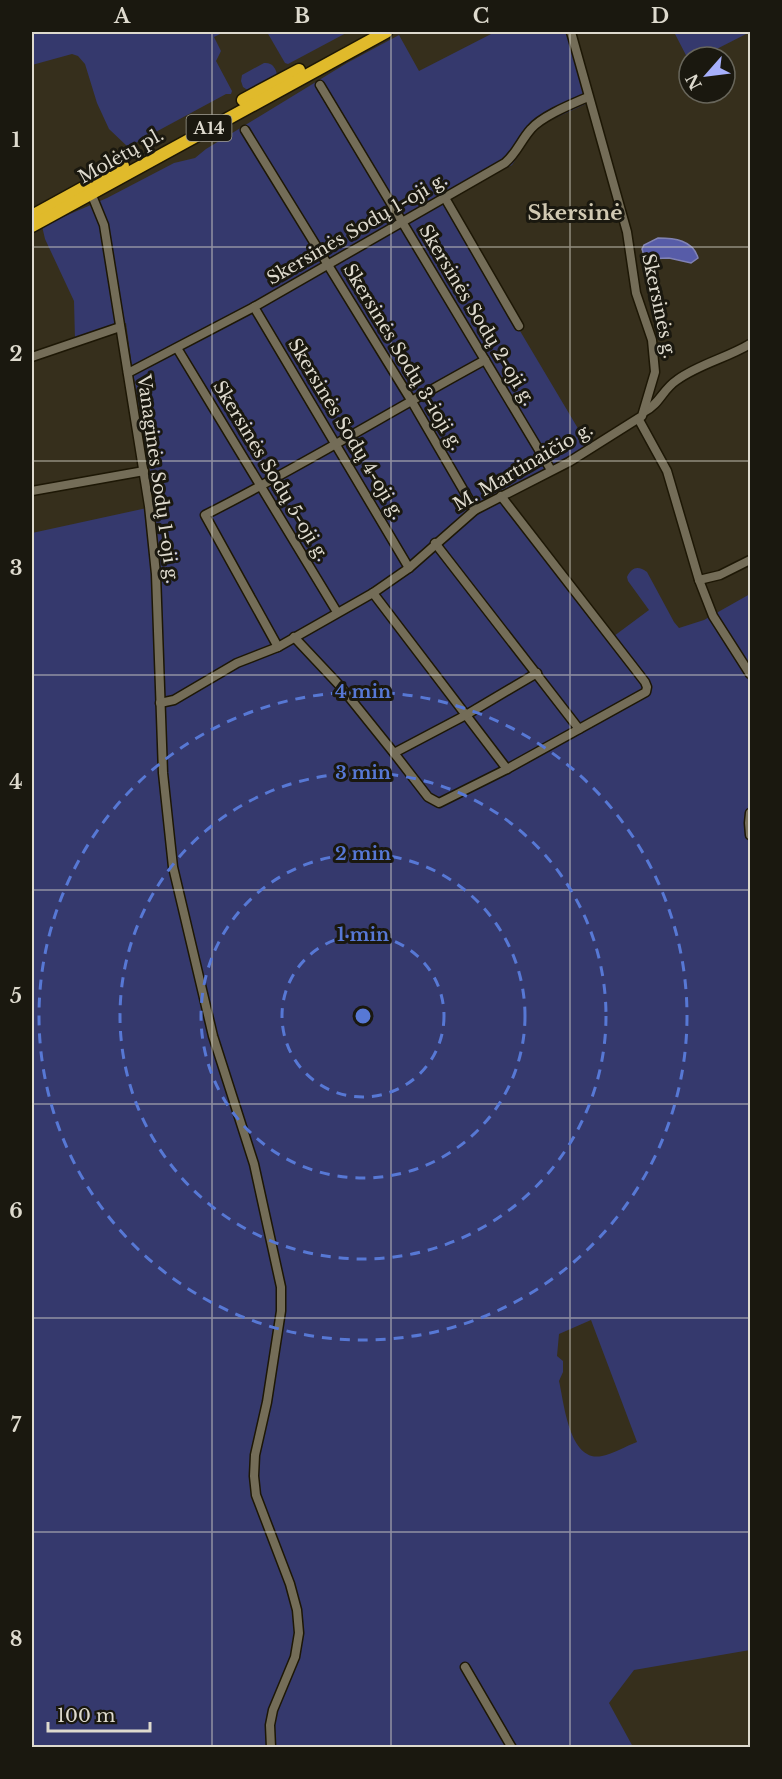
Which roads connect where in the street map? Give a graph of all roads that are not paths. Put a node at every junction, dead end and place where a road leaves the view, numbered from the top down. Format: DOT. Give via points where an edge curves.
graph roads {
  1 [pos="369,32"];
  2 [pos="386,32"];
  3 [pos="571,32"];
  4 [pos="320,85"];
  5 [pos="588,97"];
  6 [pos="245,130"];
  7 [pos="91,193"];
  8 [pos="445,198"];
  9 [pos="32,216"];
  10 [pos="402,224"];
  11 [pos="32,225"];
  12 [pos="328,266"];
  13 [pos="254,308"];
  14 [pos="519,326"];
  15 [pos="120,327"];
  16 [pos="750,344"];
  17 [pos="177,348"];
  18 [pos="32,357"];
  19 [pos="485,360"];
  20 [pos="128,373"];
  21 [pos="411,400"];
  22 [pos="641,416"];
  23 [pos="335,443"];
  24 [pos="551,470"];
  25 [pos="144,471"];
  26 [pos="262,486"];
  27 [pos="32,491"];
  28 [pos="501,496"];
  29 [pos="475,510"];
  30 [pos="435,543"];
  31 [pos="750,560"];
  32 [pos="409,568"];
  33 [pos="699,580"];
  34 [pos="374,593"];
  35 [pos="337,612"];
  36 [pos="294,637"];
  37 [pos="278,647"];
  38 [pos="537,673"];
  39 [pos="750,674"];
  40 [pos="160,703"];
  41 [pos="466,715"];
  42 [pos="579,729"];
  43 [pos="394,753"];
  44 [pos="507,769"];
  45 [pos="750,813"];
  46 [pos="750,835"];
  47 [pos="465,1667"];
  48 [pos="271,1748"];
  49 [pos="512,1748"];
  1 -- 9 [label="highway, Molėtų pl. / A14"];
  2 -- 7 [label="highway, Molėtų pl. / A14"];
  3 -- 5 [label="street, Skersinės g."];
  4 -- 10 [label="street, Skersinės Sodų 2-oji g."];
  5 -- 8 [label="street, Skersinės Sodų 1-oji g." via="536,124 513,157"];
  5 -- 22 [label="street, Skersinės g." via="627,232 636,293 655,356 654,381"];
  6 -- 12 [label="street, Skersinės Sodų 3-ioji g."];
  7 -- 11 [label="highway, Molėtų pl. / A14"];
  7 -- 15 [label="street, Vanaginės Sodų 1-oji g." via="104,225"];
  8 -- 10 [label="street, Skersinės Sodų 1-oji g."];
  8 -- 14 [label="street"];
  10 -- 12 [label="street, Skersinės Sodų 1-oji g."];
  10 -- 19 [label="street, Skersinės Sodų 2-oji g."];
  12 -- 13 [label="street, Skersinės Sodų 1-oji g."];
  12 -- 21 [label="street, Skersinės Sodų 3-ioji g."];
  13 -- 17 [label="street, Skersinės Sodų 1-oji g."];
  13 -- 23 [label="street, Skersinės Sodų 4-oji g."];
  15 -- 18 [label="street"];
  15 -- 20 [label="street, Vanaginės Sodų 1-oji g."];
  16 -- 22 [label="street, M. Martinaičio g." via="678,379 657,405"];
  17 -- 20 [label="street, Skersinės Sodų 1-oji g."];
  17 -- 26 [label="street, Skersinės Sodų 5-oji g."];
  19 -- 21 [label="street"];
  19 -- 24 [label="street, Skersinės Sodų 2-oji g."];
  20 -- 25 [label="street, Vanaginės Sodų 1-oji g."];
  21 -- 23 [label="street"];
  21 -- 29 [label="street, Skersinės Sodų 3-ioji g."];
  22 -- 24 [label="street, M. Martinaičio g."];
  22 -- 33 [label="street" via="667,471"];
  23 -- 26 [label="street"];
  23 -- 32 [label="street, Skersinės Sodų 4-oji g."];
  24 -- 28 [label="street, M. Martinaičio g."];
  25 -- 27 [label="street"];
  25 -- 40 [label="street, Vanaginės Sodų 1-oji g." via="156,574"];
  26 -- 35 [label="street, Skersinės Sodų 5-oji g."];
  26 -- 37 [label="street" via="205,516"];
  28 -- 29 [label="street, M. Martinaičio g."];
  28 -- 42 [label="street" via="647,687 646,692"];
  29 -- 30 [label="street, M. Martinaičio g."];
  30 -- 32 [label="street, M. Martinaičio g."];
  30 -- 38 [label="street"];
  31 -- 33 [label="street" via="720,575"];
  32 -- 34 [label="street, M. Martinaičio g."];
  33 -- 39 [label="street" via="713,616"];
  34 -- 35 [label="street, M. Martinaičio g."];
  34 -- 41 [label="street"];
  35 -- 36 [label="street, M. Martinaičio g."];
  36 -- 37 [label="street, M. Martinaičio g."];
  36 -- 43 [label="street"];
  37 -- 40 [label="street, M. Martinaičio g." via="237,663 174,700"];
  38 -- 41 [label="street"];
  38 -- 42 [label="street"];
  40 -- 48 [label="street, Vanaginės Sodų 1-oji g." via="173,867 213,1036 254,1164 282,1287 282,1311 254,1476 256,1495 292,1592 299,1633 295,1657 273,1710"];
  41 -- 43 [label="street"];
  41 -- 44 [label="street"];
  42 -- 44 [label="street"];
  43 -- 44 [label="street" via="428,797 439,803"];
  45 -- 46 [label="street"];
  47 -- 49 [label="street"];
}
